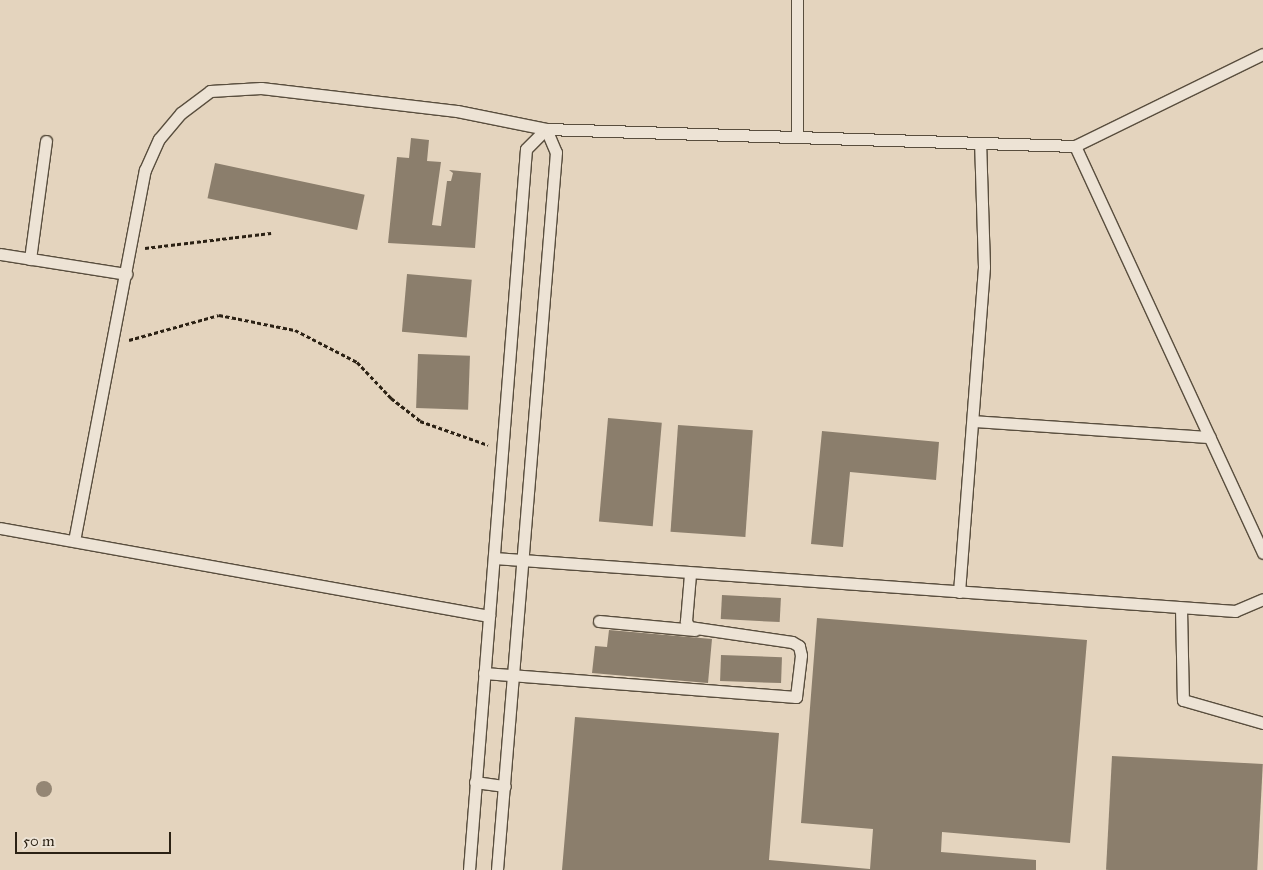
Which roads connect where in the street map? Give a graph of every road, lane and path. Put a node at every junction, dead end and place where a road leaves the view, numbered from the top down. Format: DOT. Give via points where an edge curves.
graph roads {
  1 [pos="797,0"];
  2 [pos="1263,54"];
  3 [pos="546,129"];
  4 [pos="797,137"];
  5 [pos="46,141"];
  6 [pos="980,143"];
  7 [pos="1075,146"];
  8 [pos="271,233"];
  9 [pos="130,250"];
  10 [pos="0,254"];
  11 [pos="30,259"];
  12 [pos="126,274"];
  13 [pos="112,345"];
  14 [pos="973,421"];
  15 [pos="1209,437"];
  16 [pos="502,450"];
  17 [pos="0,528"];
  18 [pos="74,541"];
  19 [pos="1263,553"];
  20 [pos="494,558"];
  21 [pos="523,560"];
  22 [pos="690,574"];
  23 [pos="959,592"];
  24 [pos="1263,600"];
  25 [pos="1181,608"];
  26 [pos="489,616"];
  27 [pos="599,621"];
  28 [pos="695,630"];
  29 [pos="484,672"];
  30 [pos="514,675"];
  31 [pos="1263,723"];
  32 [pos="475,782"];
  33 [pos="505,786"];
  34 [pos="469,870"];
  35 [pos="497,870"];
  1 -- 4 [label="lane"];
  2 -- 7 [label="lane"];
  3 -- 4 [label="lane"];
  3 -- 9 [label="lane" via="457,111 261,88 210,91 181,113 159,139 145,170"];
  3 -- 16 [label="lane" via="526,150"];
  3 -- 21 [label="lane" via="556,152"];
  4 -- 6 [label="lane"];
  5 -- 11 [label="lane"];
  6 -- 7 [label="lane"];
  6 -- 14 [label="lane" via="984,267"];
  7 -- 15 [label="lane"];
  8 -- 9 [label="path"];
  9 -- 12 [label="lane"];
  10 -- 11 [label="lane"];
  11 -- 12 [label="lane"];
  12 -- 13 [label="lane"];
  13 -- 16 [label="path" via="218,315 295,330 357,362 391,398 420,421"];
  13 -- 18 [label="lane"];
  14 -- 15 [label="lane"];
  14 -- 23 [label="lane"];
  15 -- 19 [label="lane"];
  16 -- 20 [label="lane"];
  17 -- 18 [label="lane"];
  18 -- 26 [label="lane"];
  20 -- 21 [label="lane"];
  20 -- 26 [label="lane"];
  21 -- 22 [label="lane"];
  21 -- 30 [label="lane"];
  22 -- 23 [label="lane"];
  22 -- 28 [label="lane" via="686,620"];
  23 -- 25 [label="lane"];
  24 -- 25 [label="lane" via="1234,612"];
  25 -- 31 [label="lane" via="1183,700"];
  26 -- 29 [label="lane"];
  27 -- 28 [label="lane"];
  28 -- 30 [label="lane" via="795,644 801,654 796,697"];
  29 -- 30 [label="lane"];
  29 -- 32 [label="lane"];
  30 -- 33 [label="lane"];
  32 -- 33 [label="lane"];
  32 -- 34 [label="lane"];
  33 -- 35 [label="lane"];
}
